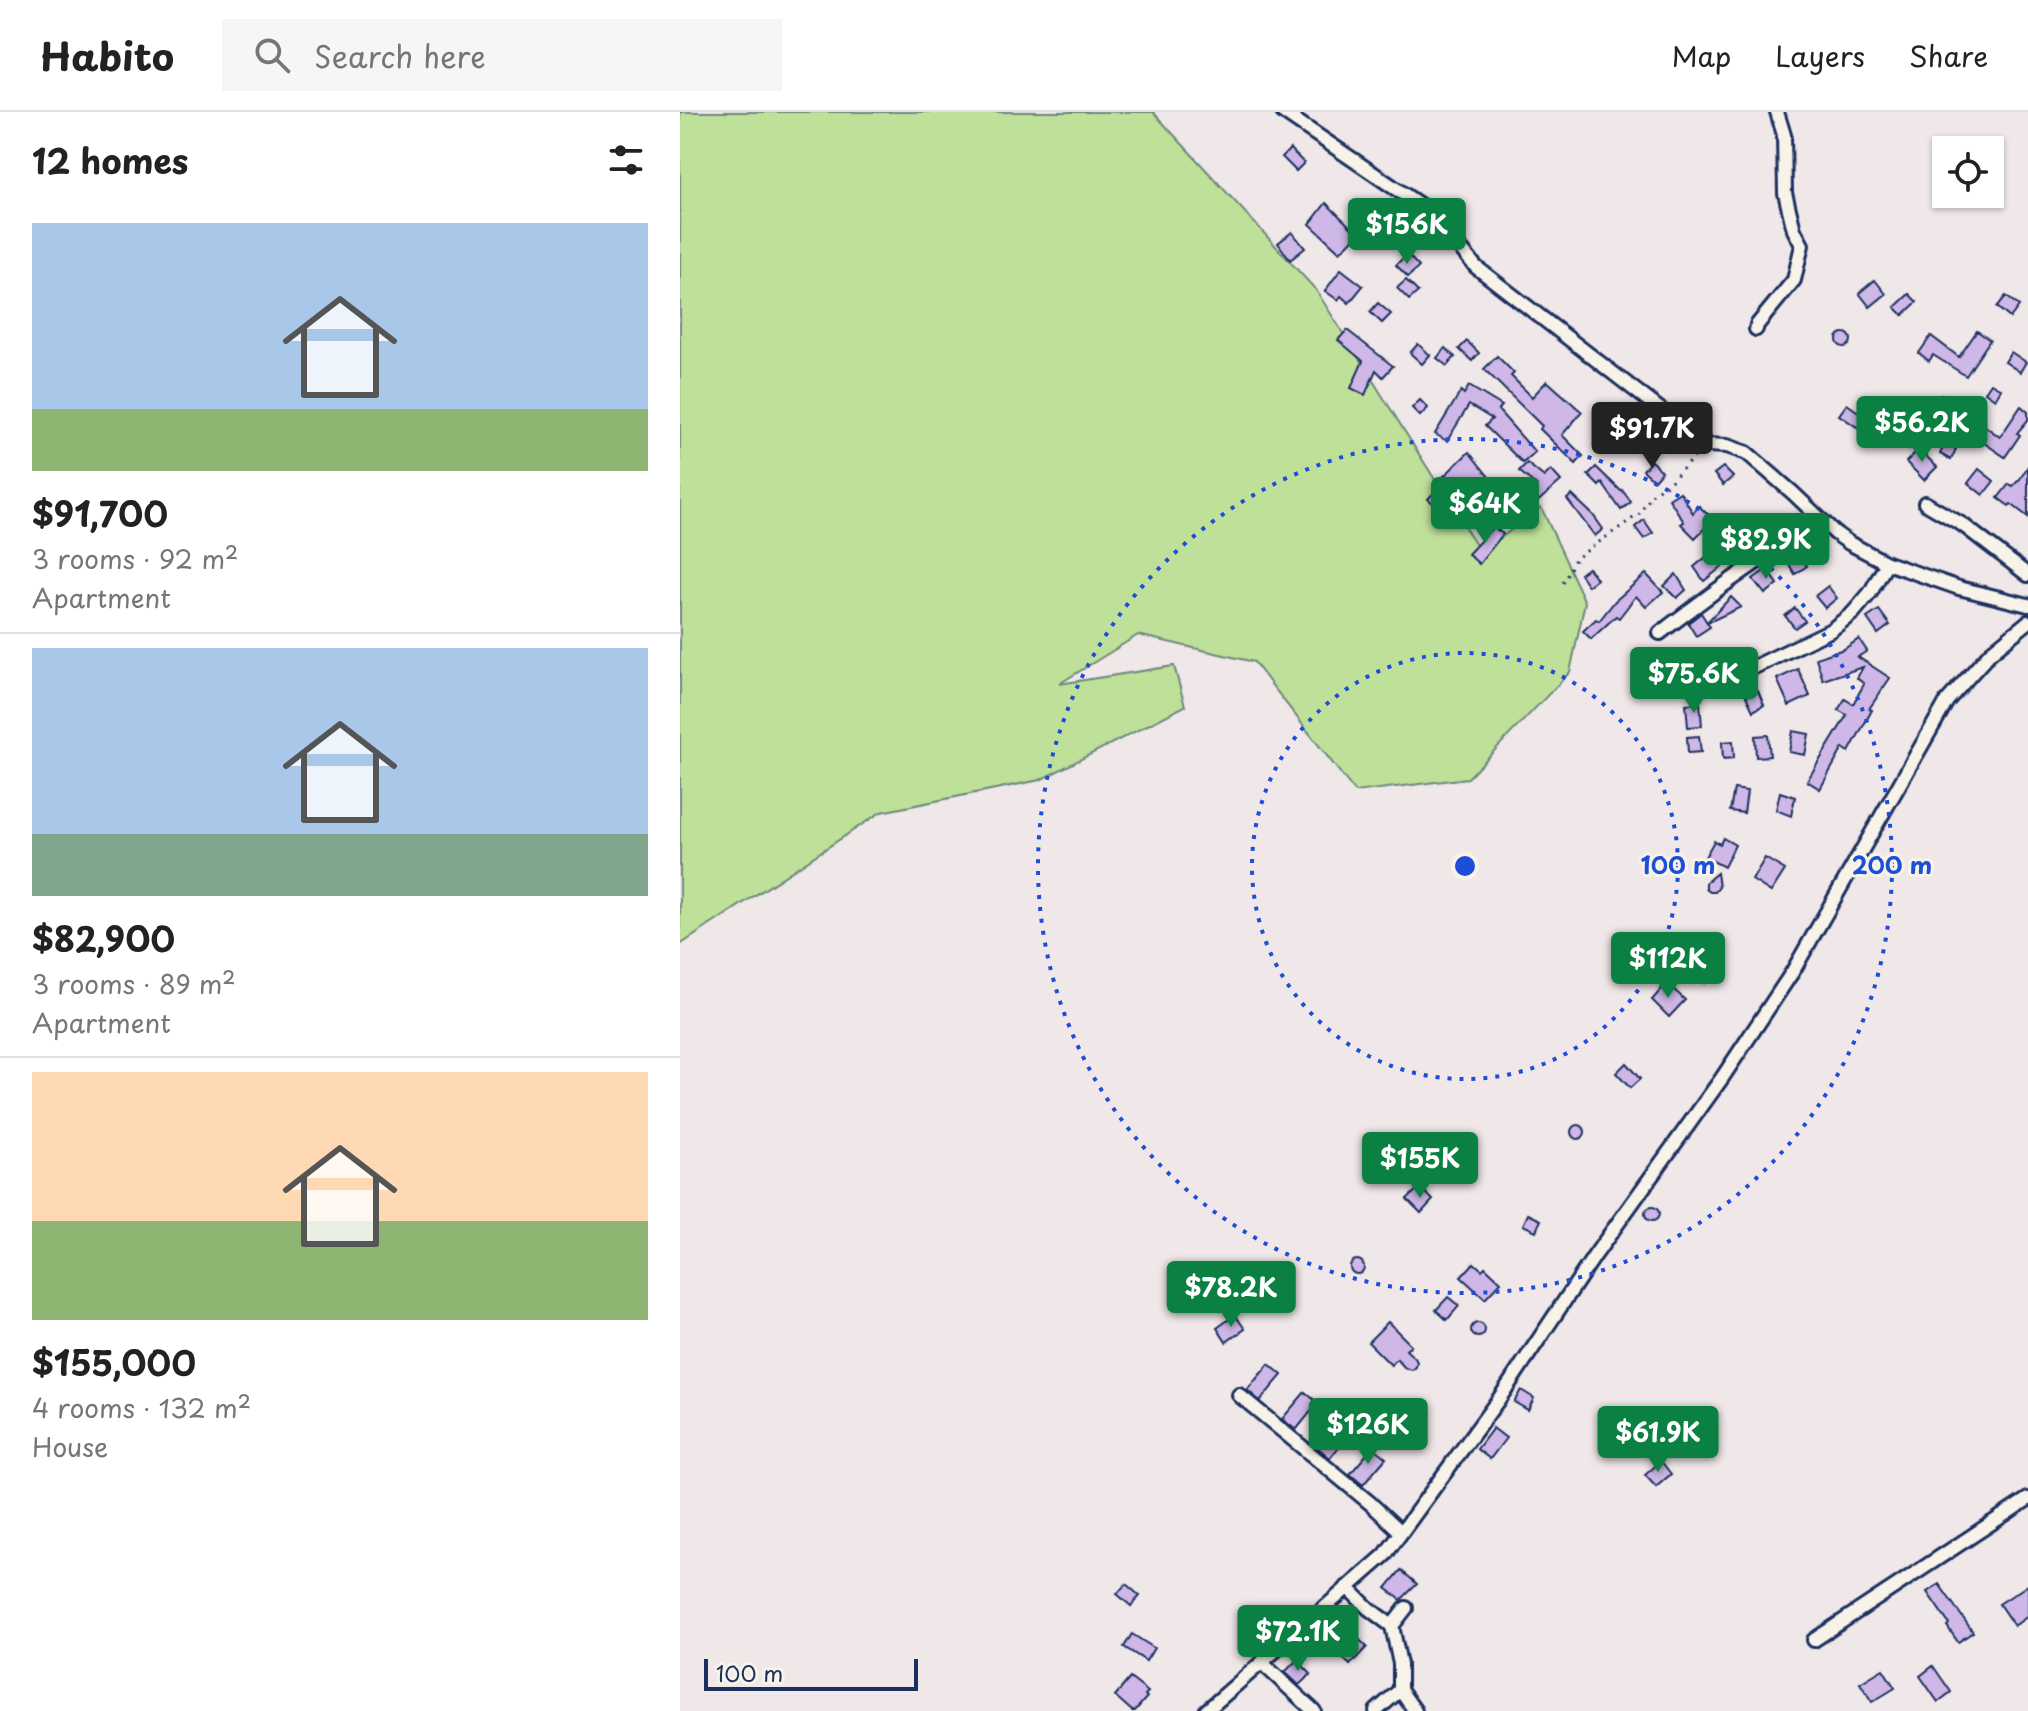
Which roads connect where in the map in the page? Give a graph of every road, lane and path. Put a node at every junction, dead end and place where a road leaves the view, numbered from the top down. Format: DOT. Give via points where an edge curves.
graph roads {
  1 [pos="1283,112"];
  2 [pos="1777,112"];
  3 [pos="1756,329"];
  4 [pos="1706,445"];
  5 [pos="1925,503"];
  6 [pos="1828,526"];
  7 [pos="1887,563"];
  8 [pos="2028,575"];
  9 [pos="1563,583"];
  10 [pos="2028,605"];
  11 [pos="2028,622"];
  12 [pos="1660,633"];
  13 [pos="1717,685"];
  14 [pos="1239,1395"];
  15 [pos="2028,1499"];
  16 [pos="1401,1532"];
  17 [pos="1347,1587"];
  18 [pos="1406,1608"];
  19 [pos="1392,1626"];
  20 [pos="1814,1640"];
  21 [pos="1262,1663"];
  22 [pos="1400,1690"];
  23 [pos="1206,1711"];
  24 [pos="1314,1711"];
  25 [pos="1376,1711"];
  26 [pos="1415,1711"];
  1 -- 4 [label="street" via="1430,212 1476,267"];
  2 -- 3 [label="street" via="1784,135 1785,193 1802,245 1794,280"];
  4 -- 6 [label="street" via="1747,453"];
  4 -- 9 [label="path" via="1654,492 1639,514 1575,559"];
  5 -- 8 [label="street"];
  6 -- 7 [label="street"];
  6 -- 12 [label="street" via="1786,542"];
  7 -- 10 [label="street"];
  7 -- 13 [label="street" via="1870,593 1831,630"];
  11 -- 16 [label="street" via="1990,653 1947,701 1793,971 1501,1396"];
  14 -- 16 [label="street"];
  15 -- 20 [label="street"];
  16 -- 17 [label="street" via="1385,1555"];
  17 -- 19 [label="street"];
  17 -- 21 [label="street"];
  18 -- 19 [label="street"];
  19 -- 22 [label="street"];
  21 -- 23 [label="street"];
  21 -- 24 [label="street"];
  22 -- 25 [label="street"];
  22 -- 26 [label="street"];
}
